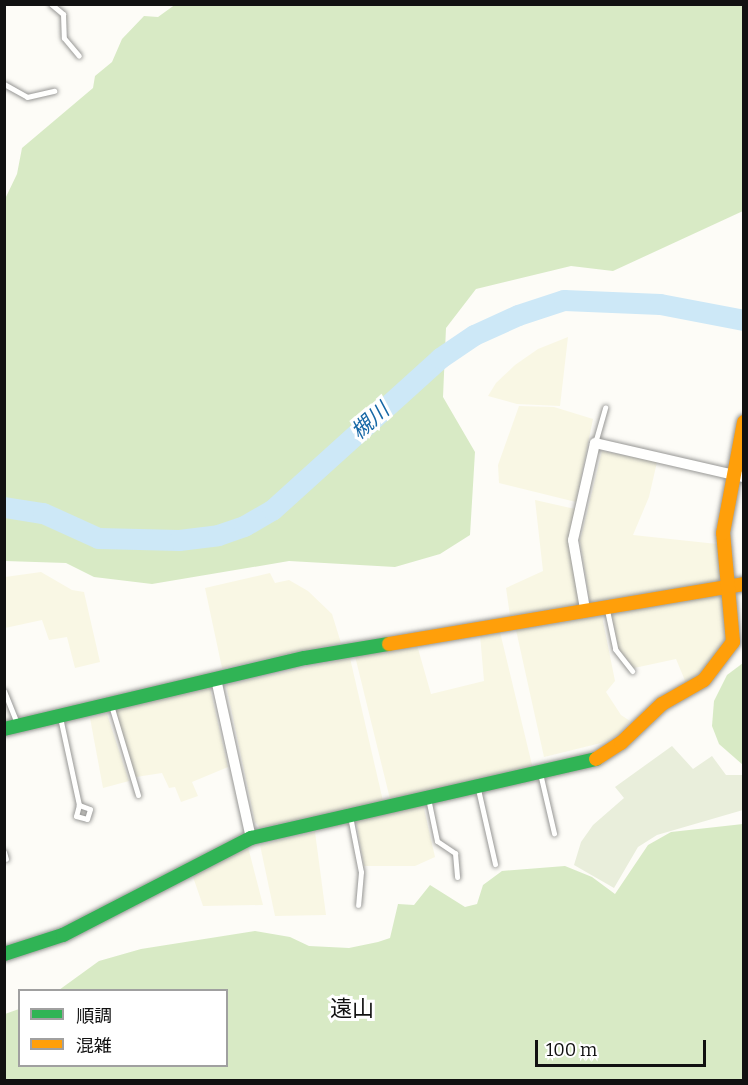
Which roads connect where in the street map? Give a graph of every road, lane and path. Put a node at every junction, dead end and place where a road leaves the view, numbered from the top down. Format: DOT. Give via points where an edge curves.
graph roads {
  1 [pos="51,4"];
  2 [pos="78,56"];
  3 [pos="4,84"];
  4 [pos="54,91"];
  5 [pos="604,407"];
  6 [pos="744,422"];
  7 [pos="595,443"];
  8 [pos="738,476"];
  9 [pos="744,584"];
  10 [pos="728,587"];
  11 [pos="606,606"];
  12 [pos="585,609"];
  13 [pos="632,671"];
  14 [pos="216,679"];
  15 [pos="4,691"];
  16 [pos="111,704"];
  17 [pos="60,716"];
  18 [pos="11,727"];
  19 [pos="539,771"];
  20 [pos="477,785"];
  21 [pos="138,795"];
  22 [pos="427,796"];
  23 [pos="79,805"];
  24 [pos="349,815"];
  25 [pos="554,833"];
  26 [pos="251,838"];
  27 [pos="4,852"];
  28 [pos="6,859"];
  29 [pos="495,864"];
  30 [pos="457,877"];
  31 [pos="358,905"];
  32 [pos="4,954"];
  1 -- 2 [label="lane" via="63,14 64,38"];
  3 -- 4 [label="lane" via="27,97"];
  5 -- 7 [label="lane"];
  6 -- 8 [label="street"];
  7 -- 8 [label="street"];
  7 -- 12 [label="street" via="573,540"];
  8 -- 10 [label="street" via="723,533"];
  9 -- 10 [label="street"];
  10 -- 11 [label="street"];
  10 -- 19 [label="street" via="733,642 704,681 662,705 598,759"];
  11 -- 12 [label="street"];
  11 -- 13 [label="lane" via="615,649"];
  12 -- 14 [label="street" via="305,658"];
  14 -- 16 [label="street"];
  14 -- 26 [label="street"];
  15 -- 18 [label="lane"];
  16 -- 17 [label="street"];
  16 -- 21 [label="lane"];
  17 -- 18 [label="street"];
  17 -- 23 [label="lane"];
  19 -- 20 [label="street"];
  19 -- 25 [label="lane"];
  20 -- 22 [label="street"];
  20 -- 29 [label="lane"];
  22 -- 24 [label="street"];
  22 -- 30 [label="lane" via="437,841 452,847"];
  24 -- 26 [label="street"];
  24 -- 31 [label="lane" via="361,872"];
  26 -- 32 [label="street" via="63,935"];
  27 -- 28 [label="lane"];
}
